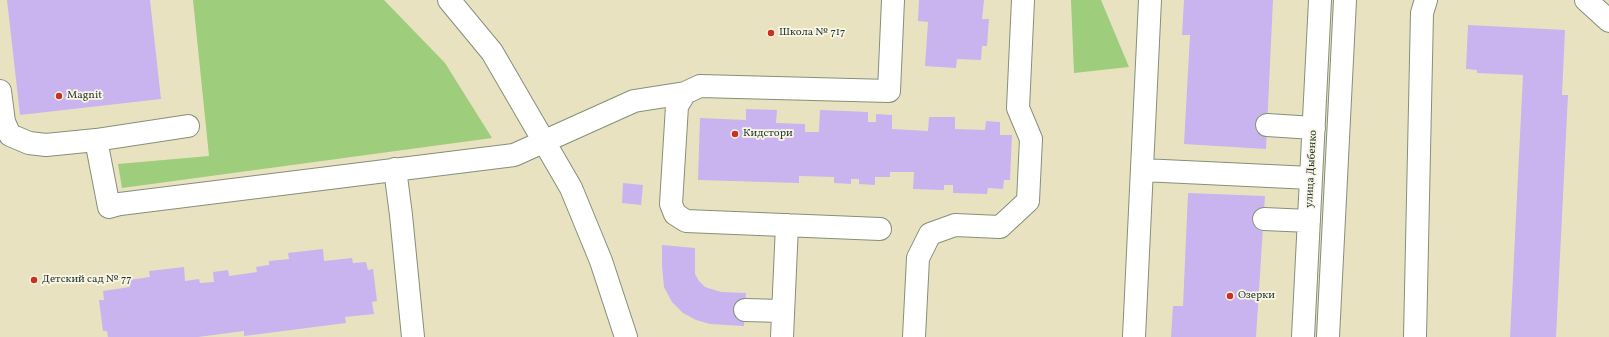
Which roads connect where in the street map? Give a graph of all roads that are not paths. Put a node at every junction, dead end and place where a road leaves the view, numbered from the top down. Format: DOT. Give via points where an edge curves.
graph roads {
  1 [pos="449,0"];
  2 [pos="893,0"];
  3 [pos="1023,0"];
  4 [pos="1150,0"];
  5 [pos="1320,0"];
  6 [pos="1345,0"];
  7 [pos="1426,0"];
  8 [pos="1586,0"];
  9 [pos="1609,21"];
  10 [pos="0,91"];
  11 [pos="685,93"];
  12 [pos="1267,125"];
  13 [pos="188,126"];
  14 [pos="1314,128"];
  15 [pos="96,140"];
  16 [pos="544,143"];
  17 [pos="395,169"];
  18 [pos="1142,170"];
  19 [pos="1311,178"];
  20 [pos="1264,219"];
  21 [pos="1309,221"];
  22 [pos="787,225"];
  23 [pos="880,229"];
  24 [pos="745,310"];
  25 [pos="783,311"];
  26 [pos="413,337"];
  27 [pos="626,337"];
  28 [pos="782,337"];
  29 [pos="914,337"];
  30 [pos="1134,337"];
  31 [pos="1303,337"];
  32 [pos="1328,337"];
  33 [pos="1415,337"];
  1 -- 16 [label="street" via="492,52"];
  2 -- 11 [label="street" via="889,91 700,86"];
  3 -- 29 [label="street" via="1018,108 1031,139 1028,201 1000,227 955,225 930,234 918,258"];
  4 -- 18 [label="street"];
  5 -- 14 [label="street, улица Дыбенко"];
  6 -- 32 [label="street"];
  7 -- 33 [label="street" via="1422,13"];
  8 -- 9 [label="street"];
  10 -- 15 [label="street" via="4,122 10,135 29,143 40,144"];
  11 -- 16 [label="street" via="634,101"];
  11 -- 22 [label="street" via="677,106 671,204 675,214 686,221"];
  12 -- 14 [label="street"];
  13 -- 15 [label="street"];
  14 -- 19 [label="street, улица Дыбенко"];
  15 -- 17 [label="street" via="109,207"];
  16 -- 17 [label="street" via="514,155"];
  16 -- 27 [label="street" via="574,196 602,261"];
  17 -- 26 [label="street"];
  18 -- 19 [label="street"];
  18 -- 30 [label="street"];
  19 -- 21 [label="street, улица Дыбенко"];
  20 -- 21 [label="street"];
  21 -- 31 [label="street, улица Дыбенко"];
  22 -- 23 [label="street"];
  22 -- 25 [label="street"];
  24 -- 25 [label="street"];
  25 -- 28 [label="street"];
}
